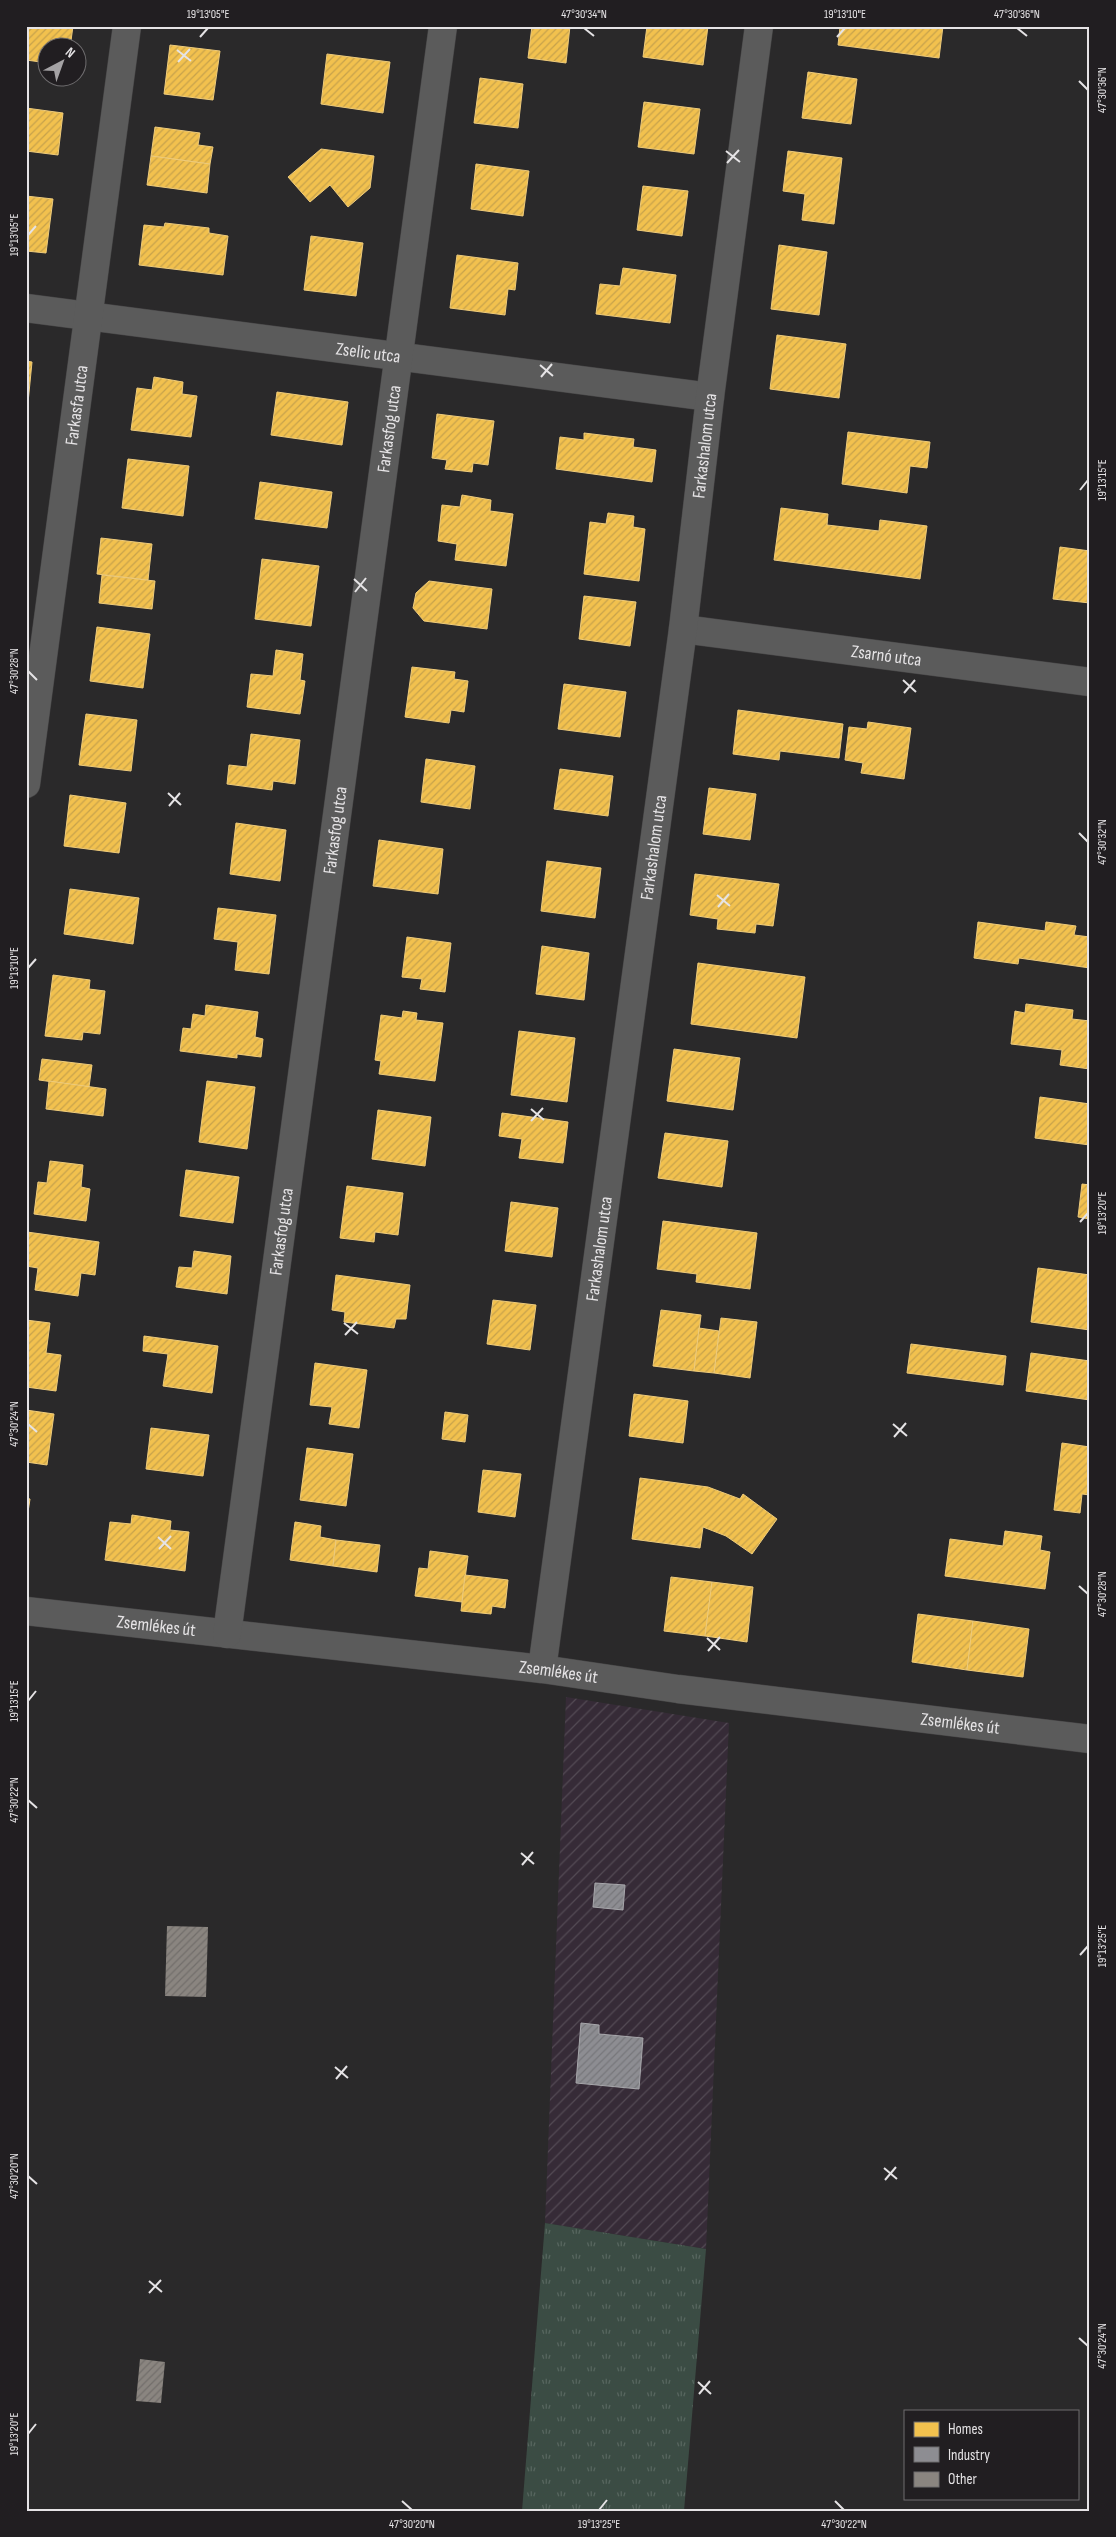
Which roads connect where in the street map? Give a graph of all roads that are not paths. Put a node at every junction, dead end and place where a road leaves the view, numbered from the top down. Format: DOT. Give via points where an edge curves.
graph roads {
  1 [pos="126,26"];
  2 [pos="443,26"];
  3 [pos="759,26"];
  4 [pos="26,308"];
  5 [pos="88,316"];
  6 [pos="400,358"];
  7 [pos="710,397"];
  8 [pos="683,629"];
  9 [pos="1090,682"];
  10 [pos="26,784"];
  11 [pos="26,1611"];
  12 [pos="227,1634"];
  13 [pos="542,1669"];
  14 [pos="1090,1738"];
  1 -- 5 [label="street, Farkasfa utca"];
  2 -- 6 [label="street, Farkasfog utca"];
  3 -- 7 [label="street, Farkashalom utca"];
  4 -- 5 [label="street, Zselic utca"];
  5 -- 6 [label="street, Zselic utca"];
  5 -- 10 [label="street, Farkasfa utca"];
  6 -- 7 [label="street, Zselic utca"];
  6 -- 12 [label="street, Farkasfog utca"];
  7 -- 8 [label="street, Farkashalom utca"];
  8 -- 9 [label="street, Zsarnó utca"];
  8 -- 13 [label="street, Farkashalom utca"];
  11 -- 12 [label="street, Zsemlékes út"];
  12 -- 13 [label="street, Zsemlékes út"];
  13 -- 14 [label="street, Zsemlékes út" via="678,1689"];
}
